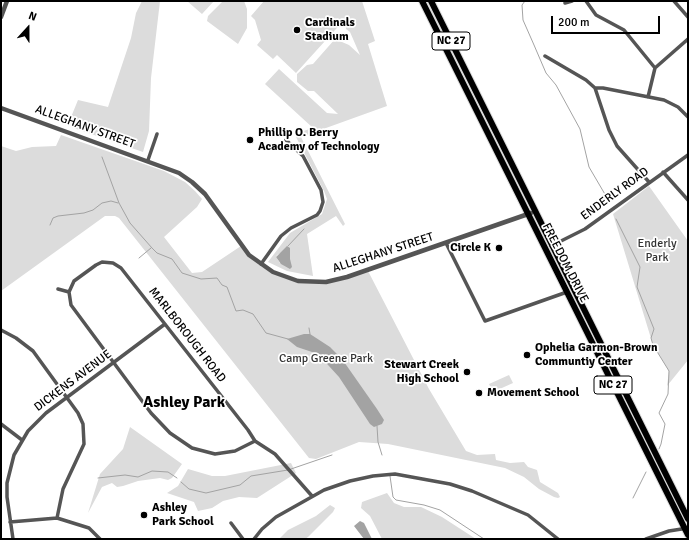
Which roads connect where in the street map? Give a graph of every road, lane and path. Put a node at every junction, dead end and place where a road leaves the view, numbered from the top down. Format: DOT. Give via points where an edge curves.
graph roads {
  1 [pos="7,1"];
  2 [pos="422,1"];
  3 [pos="431,1"];
  4 [pos="572,1"];
  5 [pos="586,1"];
  6 [pos="674,1"];
  7 [pos="565,3"];
  8 [pos="1,17"];
  9 [pos="688,18"];
  10 [pos="688,39"];
  11 [pos="545,56"];
  12 [pos="655,68"];
  13 [pos="470,81"];
  14 [pos="463,83"];
  15 [pos="595,88"];
  16 [pos="648,97"];
  17 [pos="1,108"];
  18 [pos="688,117"];
  19 [pos="157,134"];
  20 [pos="286,140"];
  21 [pos="688,155"];
  22 [pos="148,160"];
  23 [pos="663,172"];
  24 [pos="649,182"];
  25 [pos="688,200"];
  26 [pos="534,211"];
  27 [pos="528,214"];
  28 [pos="446,243"];
  29 [pos="551,246"];
  30 [pos="261,264"];
  31 [pos="58,288"];
  32 [pos="69,292"];
  33 [pos="567,292"];
  34 [pos="166,324"];
  35 [pos="590,324"];
  36 [pos="1,330"];
  37 [pos="114,362"];
  38 [pos="615,389"];
  39 [pos="67,397"];
  40 [pos="634,410"];
  41 [pos="1,424"];
  42 [pos="22,440"];
  43 [pos="255,441"];
  44 [pos="312,496"];
  45 [pos="57,518"];
  46 [pos="688,518"];
  47 [pos="10,522"];
  48 [pos="231,523"];
  49 [pos="686,528"];
  50 [pos="688,535"];
  51 [pos="13,539"];
  52 [pos="100,539"];
  53 [pos="243,539"];
  54 [pos="254,539"];
  55 [pos="558,539"];
  56 [pos="646,539"];
  1 -- 8 [label="street"];
  2 -- 14 [label="main road, FREEDOM DRIVE / NC 27"];
  3 -- 13 [label="main road, FREEDOM DRIVE / NC 27"];
  4 -- 7 [label="street"];
  5 -- 12 [label="street" via="599,18 624,30"];
  6 -- 9 [label="street"];
  10 -- 12 [label="street"];
  11 -- 15 [label="street"];
  12 -- 16 [label="street"];
  13 -- 14 [label="main road"];
  13 -- 26 [label="main road, FREEDOM DRIVE / NC 27"];
  14 -- 27 [label="main road, FREEDOM DRIVE / NC 27"];
  15 -- 16 [label="street"];
  15 -- 24 [label="street" via="617,146"];
  16 -- 18 [label="street" via="674,104"];
  17 -- 22 [label="street, ALLEGHANY STREET"];
  19 -- 22 [label="street"];
  20 -- 30 [label="street" via="303,156 321,190 324,202 316,215 281,236"];
  21 -- 23 [label="street, ENDERLY ROAD"];
  22 -- 30 [label="street, ALLEGHANY STREET" via="179,173 198,187 243,247"];
  23 -- 24 [label="street, ENDERLY ROAD"];
  23 -- 25 [label="street"];
  24 -- 29 [label="street, ENDERLY ROAD" via="585,229"];
  26 -- 27 [label="street, ALLEGHANY STREET"];
  26 -- 29 [label="main road, FREEDOM DRIVE / NC 27"];
  27 -- 28 [label="street, ALLEGHANY STREET"];
  27 -- 33 [label="main road, FREEDOM DRIVE / NC 27"];
  28 -- 30 [label="street, ALLEGHANY STREET" via="347,278 326,282 305,282 288,278"];
  28 -- 33 [label="street" via="485,321"];
  29 -- 35 [label="main road, FREEDOM DRIVE / NC 27"];
  31 -- 32 [label="street"];
  32 -- 34 [label="street, MARLBOROUGH ROAD" via="76,279 96,265 113,263 121,268"];
  32 -- 37 [label="street" via="71,305"];
  33 -- 35 [label="main road" via="572,293"];
  33 -- 38 [label="main road, FREEDOM DRIVE / NC 27"];
  34 -- 37 [label="street, DICKENS AVENUE"];
  34 -- 43 [label="street, MARLBOROUGH ROAD"];
  35 -- 40 [label="main road, FREEDOM DRIVE / NC 27"];
  36 -- 39 [label="street" via="30,348"];
  37 -- 39 [label="street, DICKENS AVENUE"];
  37 -- 43 [label="street" via="159,422 184,444 215,454 235,451"];
  38 -- 40 [label="main road" via="629,410"];
  38 -- 49 [label="main road, FREEDOM DRIVE / NC 27"];
  39 -- 42 [label="street, DICKENS AVENUE" via="41,417"];
  39 -- 45 [label="street" via="81,418 84,440 63,489"];
  40 -- 46 [label="main road, FREEDOM DRIVE / NC 27"];
  41 -- 42 [label="street"];
  42 -- 47 [label="street, DICKENS AVENUE" via="14,455 8,478"];
  43 -- 44 [label="street, MARLBOROUGH ROAD" via="275,454"];
  44 -- 54 [label="street" via="268,523"];
  44 -- 55 [label="street" via="342,483 373,476 413,476 462,487 514,508 536,520"];
  45 -- 47 [label="street"];
  45 -- 52 [label="street" via="89,528"];
  47 -- 51 [label="street, DICKENS AVENUE"];
  48 -- 53 [label="street"];
  49 -- 50 [label="main road, FREEDOM DRIVE / NC 27"];
  49 -- 56 [label="street"];
}
